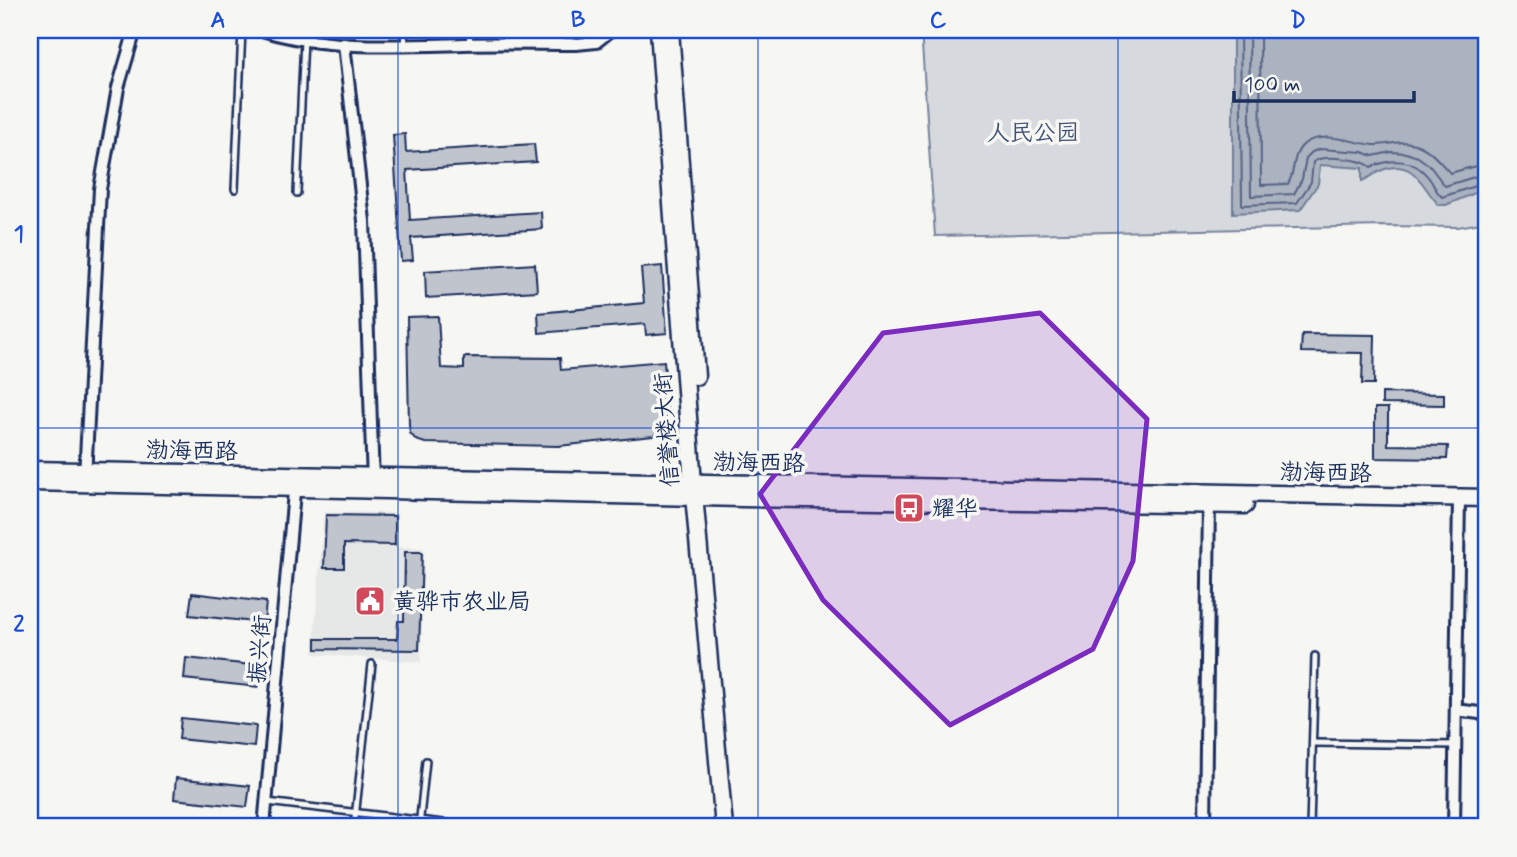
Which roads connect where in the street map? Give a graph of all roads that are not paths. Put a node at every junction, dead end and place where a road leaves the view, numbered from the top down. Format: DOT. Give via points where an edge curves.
graph roads {
  1 [pos="135,30"];
  2 [pos="242,30"];
  3 [pos="262,30"];
  4 [pos="404,30"];
  5 [pos="469,30"];
  6 [pos="531,30"];
  7 [pos="611,30"];
  8 [pos="659,30"];
  9 [pos="670,30"];
  10 [pos="322,35"];
  11 [pos="304,39"];
  12 [pos="344,44"];
  13 [pos="470,44"];
  14 [pos="532,44"];
  15 [pos="405,45"];
  16 [pos="235,189"];
  17 [pos="298,193"];
  18 [pos="30,470"];
  19 [pos="85,477"];
  20 [pos="295,481"];
  21 [pos="30,482"];
  22 [pos="373,483"];
  23 [pos="699,490"];
  24 [pos="1487,498"];
  25 [pos="1209,499"];
  26 [pos="1459,503"];
  27 [pos="1487,508"];
  28 [pos="1315,656"];
  29 [pos="372,664"];
  30 [pos="1456,710"];
  31 [pos="1487,714"];
  32 [pos="1313,743"];
  33 [pos="1456,746"];
  34 [pos="426,761"];
  35 [pos="267,802"];
  36 [pos="355,812"];
  37 [pos="419,820"];
  38 [pos="264,827"];
  39 [pos="354,827"];
  40 [pos="419,827"];
  41 [pos="477,827"];
  42 [pos="724,827"];
  43 [pos="734,827"];
  44 [pos="1205,827"];
  45 [pos="1310,827"];
  46 [pos="1454,827"];
  1 -- 19 [label="street" via="118,88 100,189"];
  2 -- 16 [label="lane"];
  3 -- 11 [label="street"];
  4 -- 15 [label="lane"];
  5 -- 13 [label="lane"];
  6 -- 14 [label="lane"];
  7 -- 14 [label="street" via="596,42"];
  8 -- 23 [label="street, 信誉楼大街"];
  9 -- 23 [label="street, 信誉楼大街"];
  10 -- 11 [label="street"];
  10 -- 12 [label="street"];
  11 -- 17 [label="lane"];
  12 -- 15 [label="street"];
  12 -- 22 [label="street" via="364,221"];
  13 -- 14 [label="street"];
  13 -- 15 [label="street"];
  18 -- 19 [label="street, 渤海西路"];
  19 -- 20 [label="street, 渤海西路"];
  19 -- 21 [label="street, 渤海西路"];
  20 -- 22 [label="street, 渤海西路"];
  20 -- 35 [label="street, 振兴街"];
  22 -- 23 [label="street, 渤海西路"];
  23 -- 25 [label="street, 渤海西路"];
  23 -- 42 [label="street, 信誉楼大街"];
  23 -- 43 [label="street, 信誉楼大街"];
  24 -- 26 [label="street, 渤海西路"];
  25 -- 26 [label="street, 渤海西路"];
  25 -- 44 [label="street"];
  26 -- 27 [label="street, 渤海西路"];
  26 -- 30 [label="street"];
  28 -- 32 [label="lane"];
  29 -- 36 [label="lane"];
  30 -- 31 [label="street"];
  30 -- 33 [label="street"];
  32 -- 33 [label="lane"];
  32 -- 45 [label="lane"];
  33 -- 46 [label="street"];
  34 -- 37 [label="lane"];
  35 -- 36 [label="lane"];
  35 -- 38 [label="street, 振兴街"];
  36 -- 37 [label="lane"];
  36 -- 39 [label="lane"];
  37 -- 40 [label="lane"];
  37 -- 41 [label="lane"];
}
